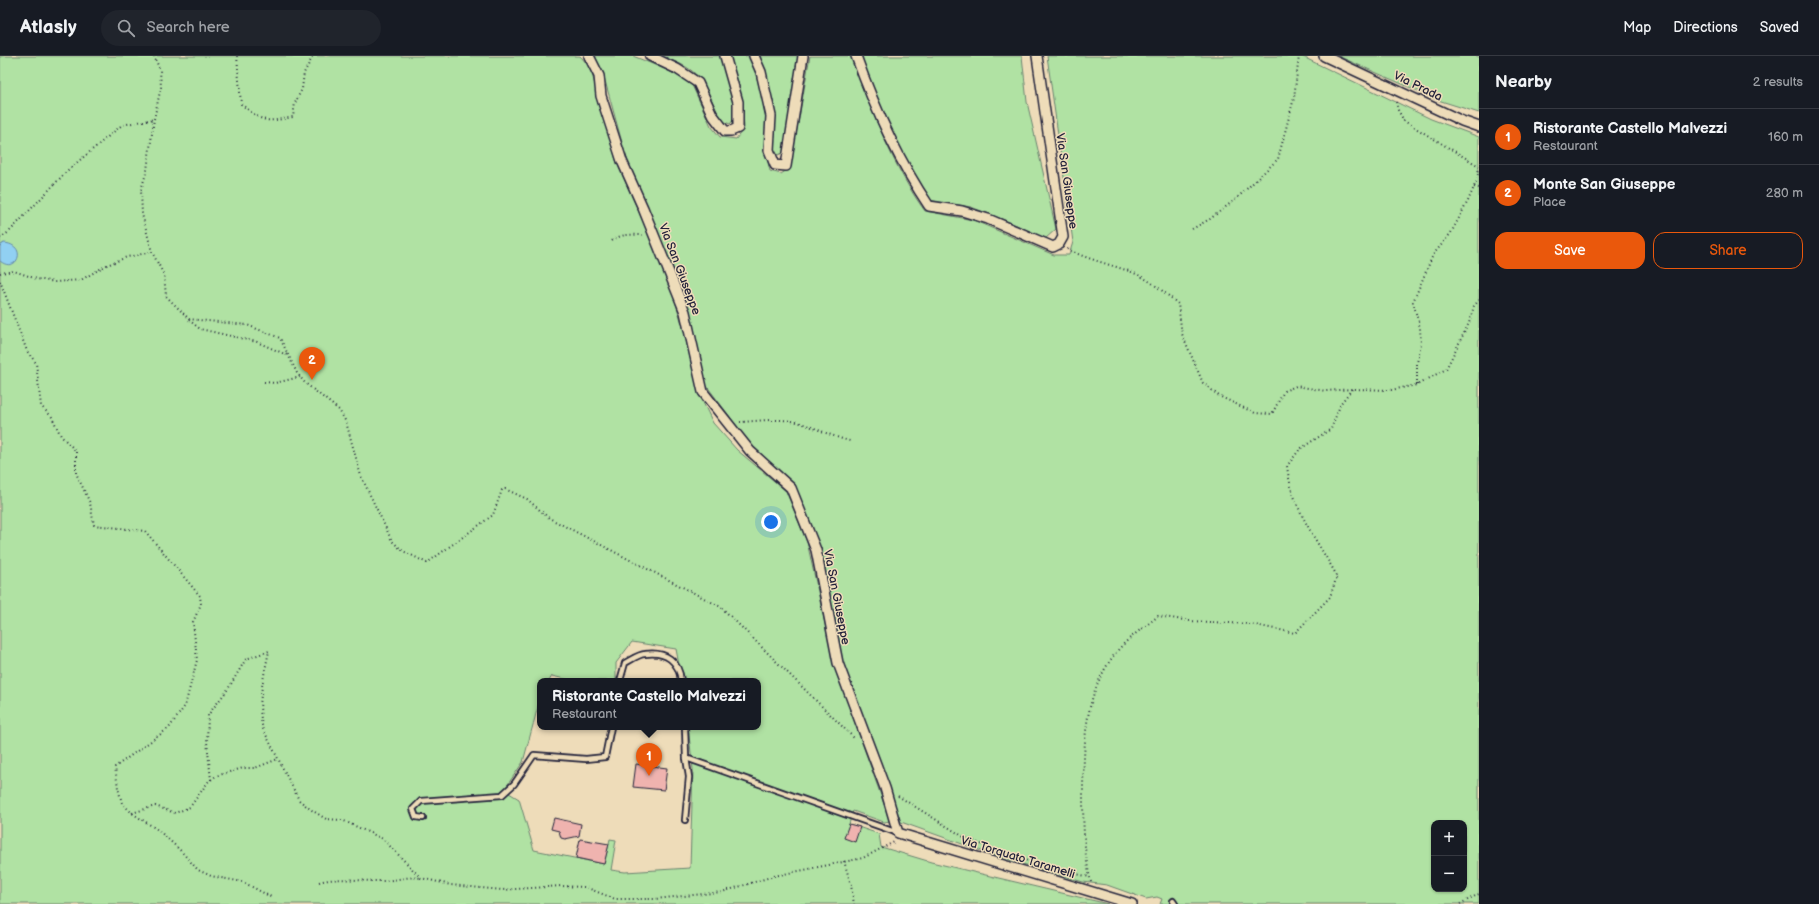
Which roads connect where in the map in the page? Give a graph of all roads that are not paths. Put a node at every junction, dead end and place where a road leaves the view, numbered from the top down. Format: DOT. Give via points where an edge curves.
graph roads {
  1 [pos="589,56"];
  2 [pos="650,56"];
  3 [pos="725,56"];
  4 [pos="754,56"];
  5 [pos="804,56"];
  6 [pos="856,56"];
  7 [pos="1037,56"];
  8 [pos="1324,56"];
  9 [pos="1479,127"];
  10 [pos="621,678"];
  11 [pos="679,678"];
  12 [pos="610,730"];
  13 [pos="685,730"];
  14 [pos="686,758"];
  15 [pos="423,818"];
  16 [pos="686,820"];
  17 [pos="902,834"];
  18 [pos="1132,904"];
  1 -- 17 [label="street, Via San Giuseppe" via="599,76 601,96 622,161 685,312 703,392 750,451 791,488 816,550 838,663"];
  2 -- 3 [label="street" via="698,83 712,114 725,131 731,131 738,128 738,102"];
  4 -- 5 [label="street" via="761,72 771,116 769,150 775,165 786,166"];
  6 -- 7 [label="street, Via San Giuseppe" via="872,99 910,178 929,206 962,211 988,219 1053,247 1059,244 1063,237"];
  8 -- 9 [label="street, Via Prada"];
  10 -- 11 [label="lane" via="625,663 645,654 668,656 677,665"];
  12 -- 15 [label="lane" via="605,757 586,759 534,755 514,784 502,795 421,801 413,809 416,817"];
  13 -- 14 [label="lane"];
  14 -- 16 [label="lane" via="689,776"];
  14 -- 17 [label="lane"];
  17 -- 18 [label="street, Via Torquato Taramelli"];
}
